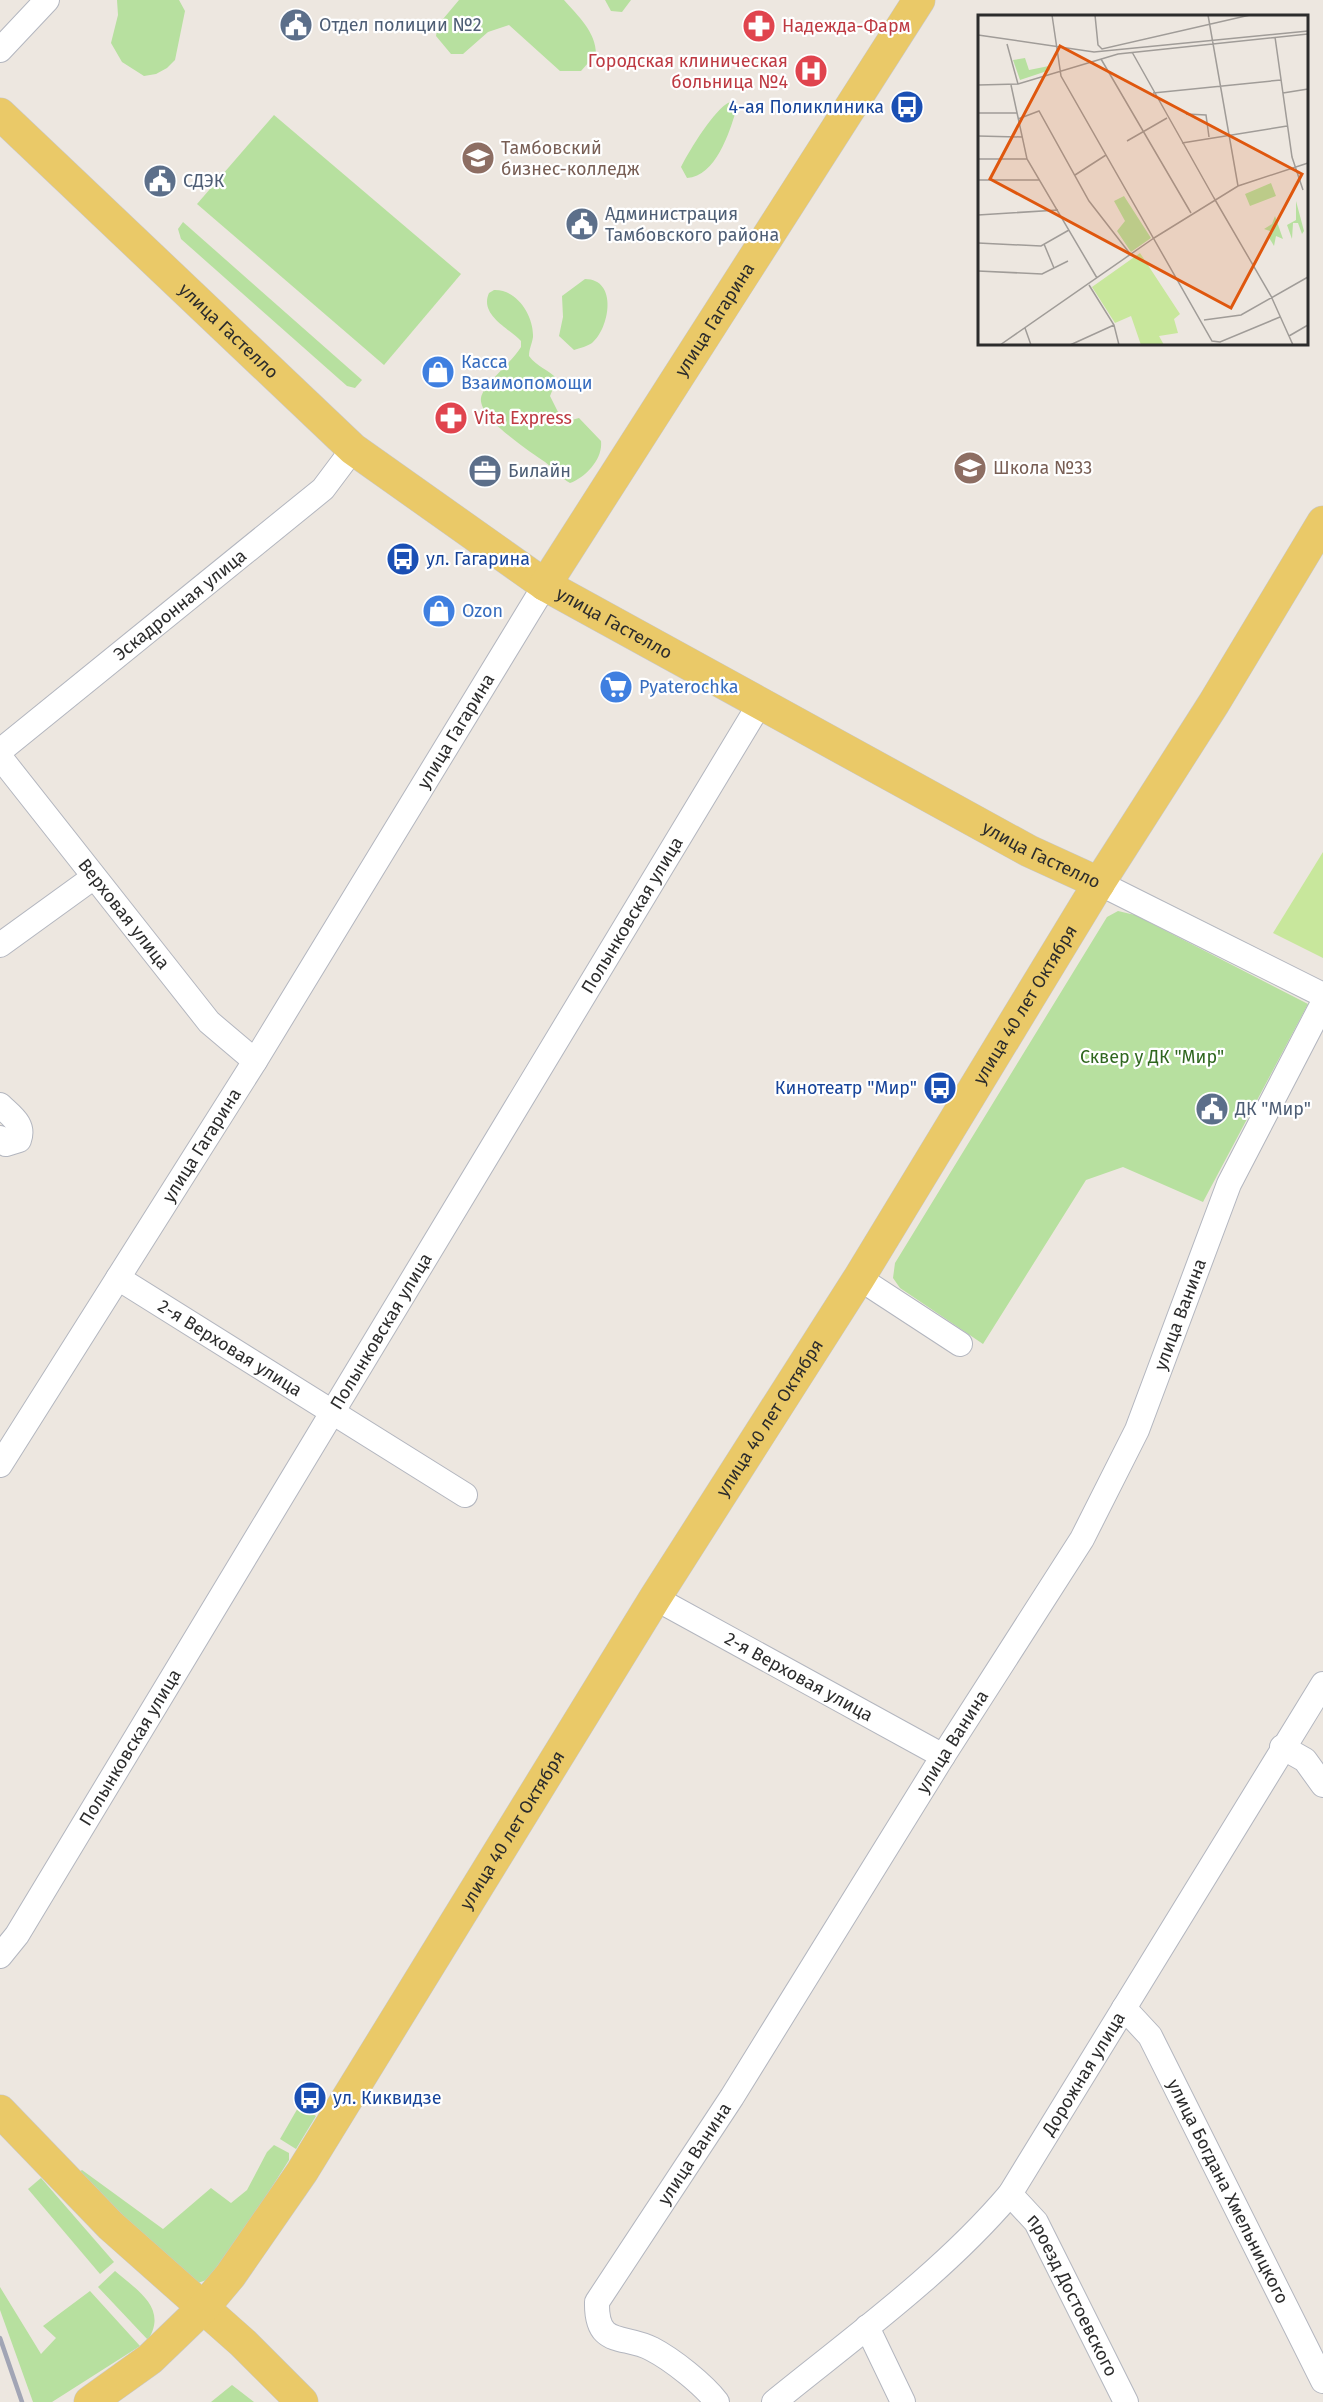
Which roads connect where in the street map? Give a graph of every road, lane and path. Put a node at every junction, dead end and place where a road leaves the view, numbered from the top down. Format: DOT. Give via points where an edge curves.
graph roads {
  1 [pos="47,0"];
  2 [pos="919,0"];
  3 [pos="0,50"];
  4 [pos="0,114"];
  5 [pos="353,449"];
  6 [pos="1323,522"];
  7 [pos="545,585"];
  8 [pos="759,705"];
  9 [pos="0,751"];
  10 [pos="0,756"];
  11 [pos="94,877"];
  12 [pos="1099,883"];
  13 [pos="0,945"];
  14 [pos="1323,995"];
  15 [pos="1323,1003"];
  16 [pos="255,1061"];
  17 [pos="0,1105"];
  18 [pos="0,1138"];
  19 [pos="118,1278"];
  20 [pos="859,1278"];
  21 [pos="960,1344"];
  22 [pos="332,1412"];
  23 [pos="0,1465"];
  24 [pos="465,1494"];
  25 [pos="655,1598"];
  26 [pos="1323,1684"];
  27 [pos="1282,1748"];
  28 [pos="943,1755"];
  29 [pos="1323,1785"];
  30 [pos="0,1956"];
  31 [pos="1124,2008"];
  32 [pos="0,2111"];
  33 [pos="1010,2194"];
  34 [pos="204,2307"];
  35 [pos="867,2327"];
  36 [pos="1323,2381"];
  37 [pos="90,2402"];
  38 [pos="302,2402"];
  39 [pos="717,2402"];
  40 [pos="774,2402"];
  41 [pos="903,2402"];
  42 [pos="1126,2402"];
  1 -- 3 [label="street"];
  2 -- 7 [label="main road, улица Гагарина"];
  4 -- 5 [label="main road, улица Гастелло"];
  5 -- 7 [label="main road, улица Гастелло"];
  5 -- 9 [label="street, Эскадронная улица" via="322,489"];
  6 -- 12 [label="main road, улица 40 лет Октября"];
  7 -- 8 [label="main road, улица Гастелло"];
  7 -- 16 [label="street, улица Гагарина"];
  8 -- 12 [label="main road, улица Гастелло" via="1029,851"];
  8 -- 22 [label="street, Полынковская улица"];
  10 -- 11 [label="street, Верховая улица"];
  11 -- 13 [label="street"];
  11 -- 16 [label="street, Верховая улица" via="209,1022"];
  12 -- 14 [label="street, улица Гастелло"];
  12 -- 20 [label="main road, улица 40 лет Октября"];
  15 -- 28 [label="street, улица Ванина" via="1229,1184 1137,1430 1087,1529"];
  16 -- 19 [label="street, улица Гагарина"];
  17 -- 18 [label="street" via="22,1132 13,1144"];
  19 -- 22 [label="street, 2-я Верховая улица"];
  19 -- 23 [label="street, улица Гагарина"];
  20 -- 21 [label="street"];
  20 -- 25 [label="main road, улица 40 лет Октября"];
  22 -- 24 [label="street, 2-я Верховая улица"];
  22 -- 30 [label="street, Полынковская улица"];
  25 -- 28 [label="street, 2-я Верховая улица"];
  25 -- 34 [label="main road, улица 40 лет Октября" via="302,2172"];
  26 -- 27 [label="street, Дорожная улица"];
  27 -- 29 [label="street" via="1305,1760"];
  27 -- 31 [label="street, Дорожная улица"];
  28 -- 39 [label="street, улица Ванина" via="732,2097 597,2301 597,2320 607,2334 652,2349"];
  31 -- 33 [label="street, Дорожная улица"];
  31 -- 36 [label="street, улица Богдана Хмельницкого" via="1150,2036"];
  32 -- 34 [label="main road" via="111,2226"];
  33 -- 35 [label="street, Дорожная улица" via="982,2227"];
  33 -- 42 [label="street, проезд Достоевского" via="1036,2222"];
  34 -- 37 [label="main road, улица 40 лет Октября" via="150,2359"];
  34 -- 38 [label="main road"];
  35 -- 40 [label="street, Дорожная улица"];
  35 -- 41 [label="street"];
}
